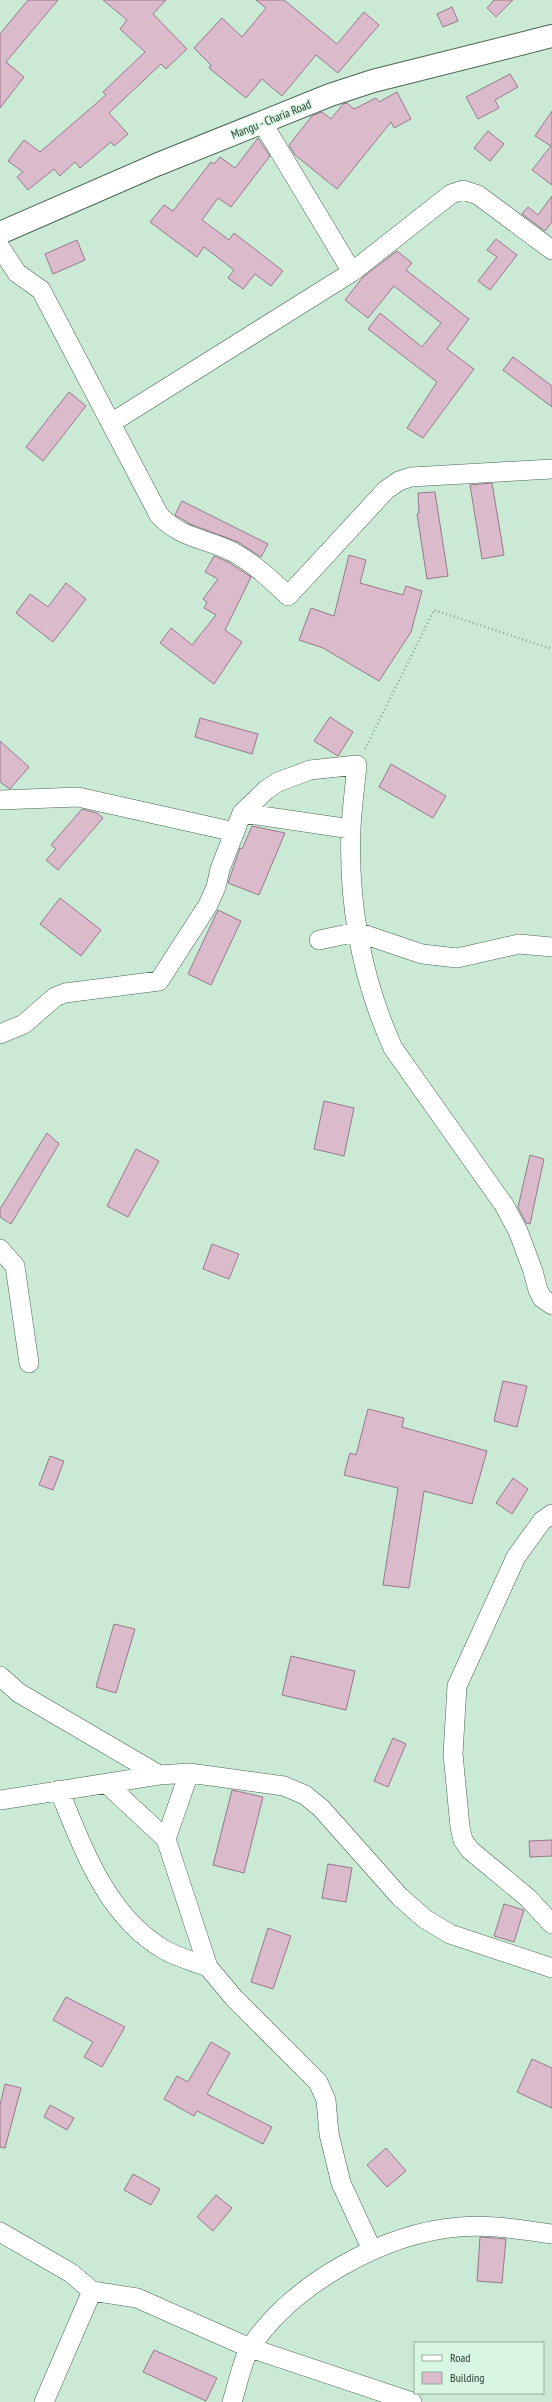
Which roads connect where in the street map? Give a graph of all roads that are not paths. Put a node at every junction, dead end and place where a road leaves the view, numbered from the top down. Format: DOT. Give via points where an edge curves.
graph roads {
  1 [pos="552,36"];
  2 [pos="262,122"];
  3 [pos="4,226"];
  4 [pos="0,247"];
  5 [pos="552,250"];
  6 [pos="352,272"];
  7 [pos="111,424"];
  8 [pos="552,469"];
  9 [pos="0,800"];
  10 [pos="242,813"];
  11 [pos="351,829"];
  12 [pos="235,832"];
  13 [pos="357,932"];
  14 [pos="319,940"];
  15 [pos="549,943"];
  16 [pos="0,1034"];
  17 [pos="0,1249"];
  18 [pos="552,1306"];
  19 [pos="29,1363"];
  20 [pos="552,1514"];
  21 [pos="0,1676"];
  22 [pos="188,1773"];
  23 [pos="159,1775"];
  24 [pos="107,1784"];
  25 [pos="59,1790"];
  26 [pos="0,1800"];
  27 [pos="166,1839"];
  28 [pos="552,1924"];
  29 [pos="208,1967"];
  30 [pos="552,1968"];
  31 [pos="0,2232"];
  32 [pos="552,2234"];
  33 [pos="372,2250"];
  34 [pos="92,2291"];
  35 [pos="250,2348"];
  36 [pos="44,2402"];
  37 [pos="232,2402"];
  38 [pos="412,2402"];
  1 -- 2 [label="street, Mangu - Charia Road" via="372,81"];
  2 -- 3 [label="street, Mangu - Charia Road"];
  2 -- 6 [label="street"];
  4 -- 7 [label="street" via="18,273 41,290"];
  5 -- 6 [label="street" via="478,195 463,190 451,194"];
  6 -- 7 [label="street"];
  7 -- 8 [label="street" via="169,526 185,535 232,552 277,584 288,596 386,490 399,482 411,477"];
  9 -- 12 [label="street" via="78,797"];
  10 -- 11 [label="street"];
  10 -- 11 [label="street" via="278,782 310,770 357,765"];
  10 -- 12 [label="street"];
  11 -- 13 [label="street"];
  12 -- 16 [label="street" via="208,906 159,980 65,993 55,997 24,1024"];
  13 -- 14 [label="street"];
  13 -- 15 [label="street" via="422,954 457,958 519,944"];
  13 -- 18 [label="street" via="364,966 383,1026 393,1048 504,1205 518,1231 538,1290 542,1298"];
  17 -- 19 [label="street" via="15,1266"];
  20 -- 28 [label="street" via="542,1521 516,1557 457,1686 453,1754 460,1827 464,1840 470,1850 528,1898"];
  21 -- 23 [label="street" via="19,1693"];
  22 -- 23 [label="street"];
  22 -- 27 [label="street"];
  22 -- 30 [label="street" via="284,1786 305,1795 322,1808 400,1897 425,1919 450,1934"];
  23 -- 24 [label="street"];
  24 -- 25 [label="street"];
  24 -- 27 [label="street"];
  25 -- 26 [label="street"];
  25 -- 29 [label="street" via="88,1859 109,1897 146,1937 163,1949"];
  27 -- 29 [label="street"];
  29 -- 33 [label="street" via="234,1998 318,2082 326,2100 329,2134 341,2183"];
  31 -- 34 [label="street" via="71,2273"];
  32 -- 33 [label="street" via="500,2226 458,2226 417,2234"];
  33 -- 35 [label="street" via="326,2276 291,2300"];
  34 -- 35 [label="street" via="137,2298"];
  34 -- 36 [label="street"];
  35 -- 37 [label="street"];
  35 -- 38 [label="street"];
}
